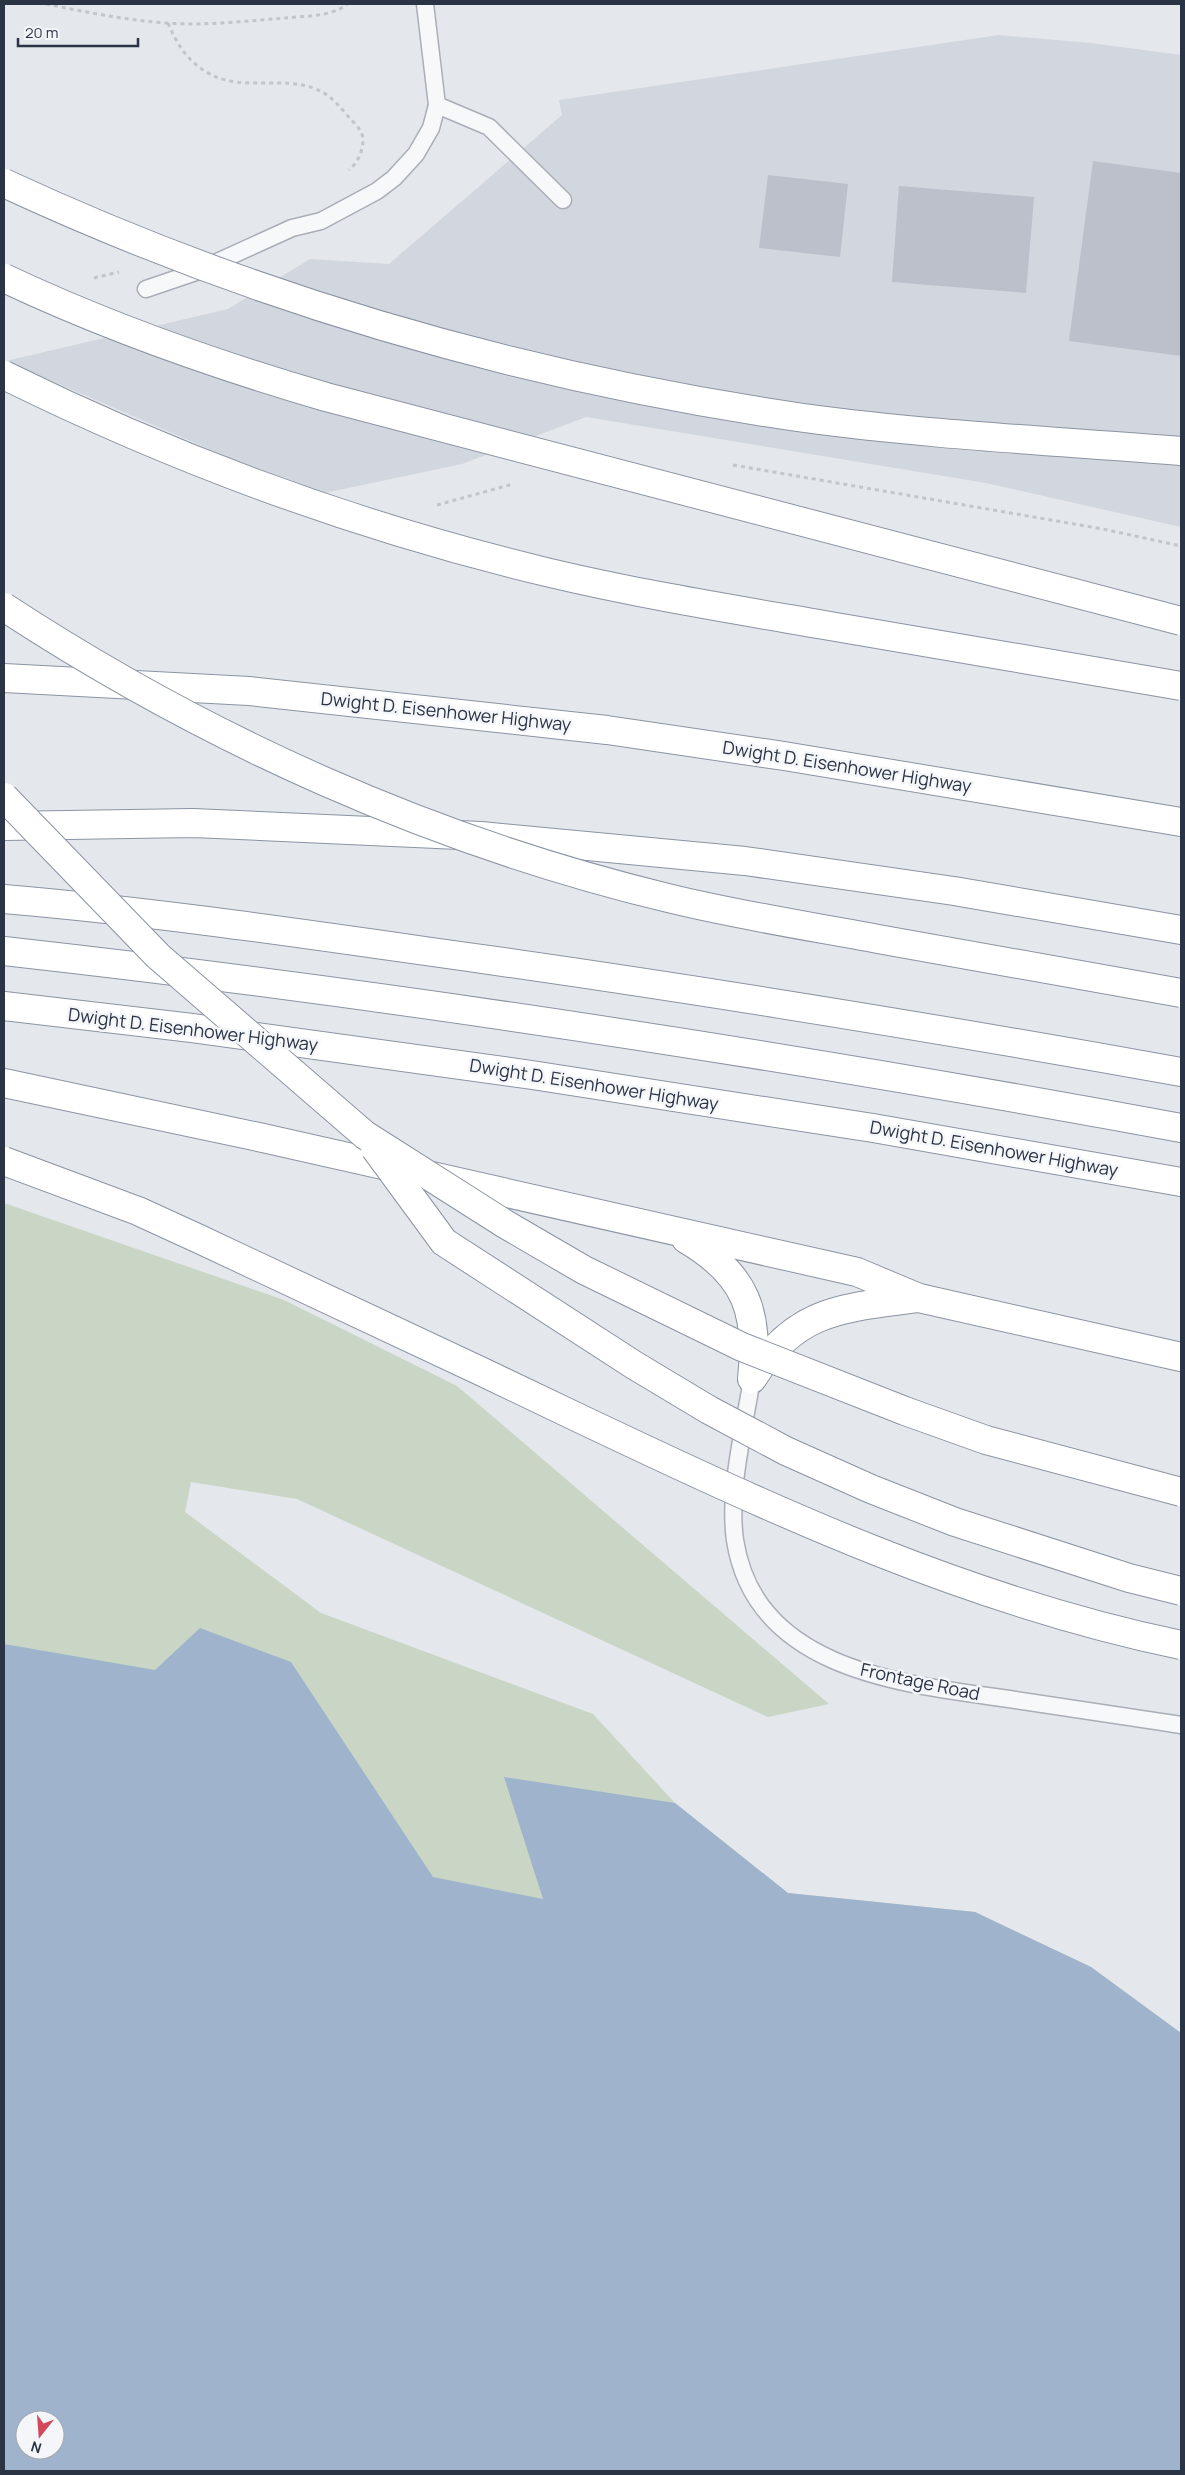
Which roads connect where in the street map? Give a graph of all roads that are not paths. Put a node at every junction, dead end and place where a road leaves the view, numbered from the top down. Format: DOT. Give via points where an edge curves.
graph roads {
  1 [pos="425,4"];
  2 [pos="436,105"];
  3 [pos="4,183"];
  4 [pos="563,200"];
  5 [pos="4,278"];
  6 [pos="146,289"];
  7 [pos="4,375"];
  8 [pos="1181,451"];
  9 [pos="4,607"];
  10 [pos="1181,621"];
  11 [pos="4,678"];
  12 [pos="1181,686"];
  13 [pos="4,798"];
  14 [pos="1181,822"];
  15 [pos="4,826"];
  16 [pos="4,899"];
  17 [pos="1181,930"];
  18 [pos="4,952"];
  19 [pos="1181,993"];
  20 [pos="4,1006"];
  21 [pos="1181,1072"];
  22 [pos="4,1083"];
  23 [pos="1181,1128"];
  24 [pos="365,1134"];
  25 [pos="4,1161"];
  26 [pos="1181,1182"];
  27 [pos="645,1224"];
  28 [pos="919,1298"];
  29 [pos="1181,1357"];
  30 [pos="752,1379"];
  31 [pos="1181,1492"];
  32 [pos="1181,1591"];
  33 [pos="1181,1645"];
  34 [pos="1181,1725"];
  1 -- 2 [label="lane"];
  2 -- 4 [label="lane" via="488,127"];
  2 -- 6 [label="lane" via="431,128 416,154 377,191 321,221 292,228 193,273"];
  3 -- 8 [label="highway, bridge" via="134,240 299,301 410,335 549,371 636,390 808,418"];
  5 -- 10 [label="highway, bridge" via="160,344 326,398"];
  7 -- 12 [label="highway, bridge" via="128,433 293,496 385,527 526,566 689,602"];
  9 -- 19 [label="highway, bridge" via="103,670 274,759 384,807 504,850 614,884 720,910"];
  11 -- 14 [label="highway, Dwight D. Eisenhower Highway" via="249,691 607,730"];
  13 -- 24 [label="highway, bridge" via="158,956"];
  15 -- 17 [label="highway" via="193,822 481,836 745,861 954,891"];
  16 -- 21 [label="highway" via="233,924 578,972"];
  18 -- 23 [label="highway" via="568,1026 894,1077"];
  20 -- 26 [label="highway, Dwight D. Eisenhower Highway" via="542,1076 873,1128"];
  22 -- 27 [label="highway"];
  24 -- 31 [label="highway, bridge" via="584,1270 742,1347 986,1440"];
  24 -- 32 [label="highway, bridge" via="444,1242 709,1410 786,1451 954,1522"];
  25 -- 33 [label="highway, bridge" via="197,1238 734,1492 856,1545 980,1590"];
  27 -- 28 [label="highway" via="857,1272"];
  27 -- 30 [label="highway" via="705,1250 734,1280 750,1311 754,1329"];
  28 -- 29 [label="highway"];
  28 -- 30 [label="highway" via="850,1308 808,1321 776,1345"];
  30 -- 34 [label="lane, Frontage Road" via="733,1502 735,1541 746,1579 764,1609 788,1634 818,1654 849,1667 934,1688"];
}
